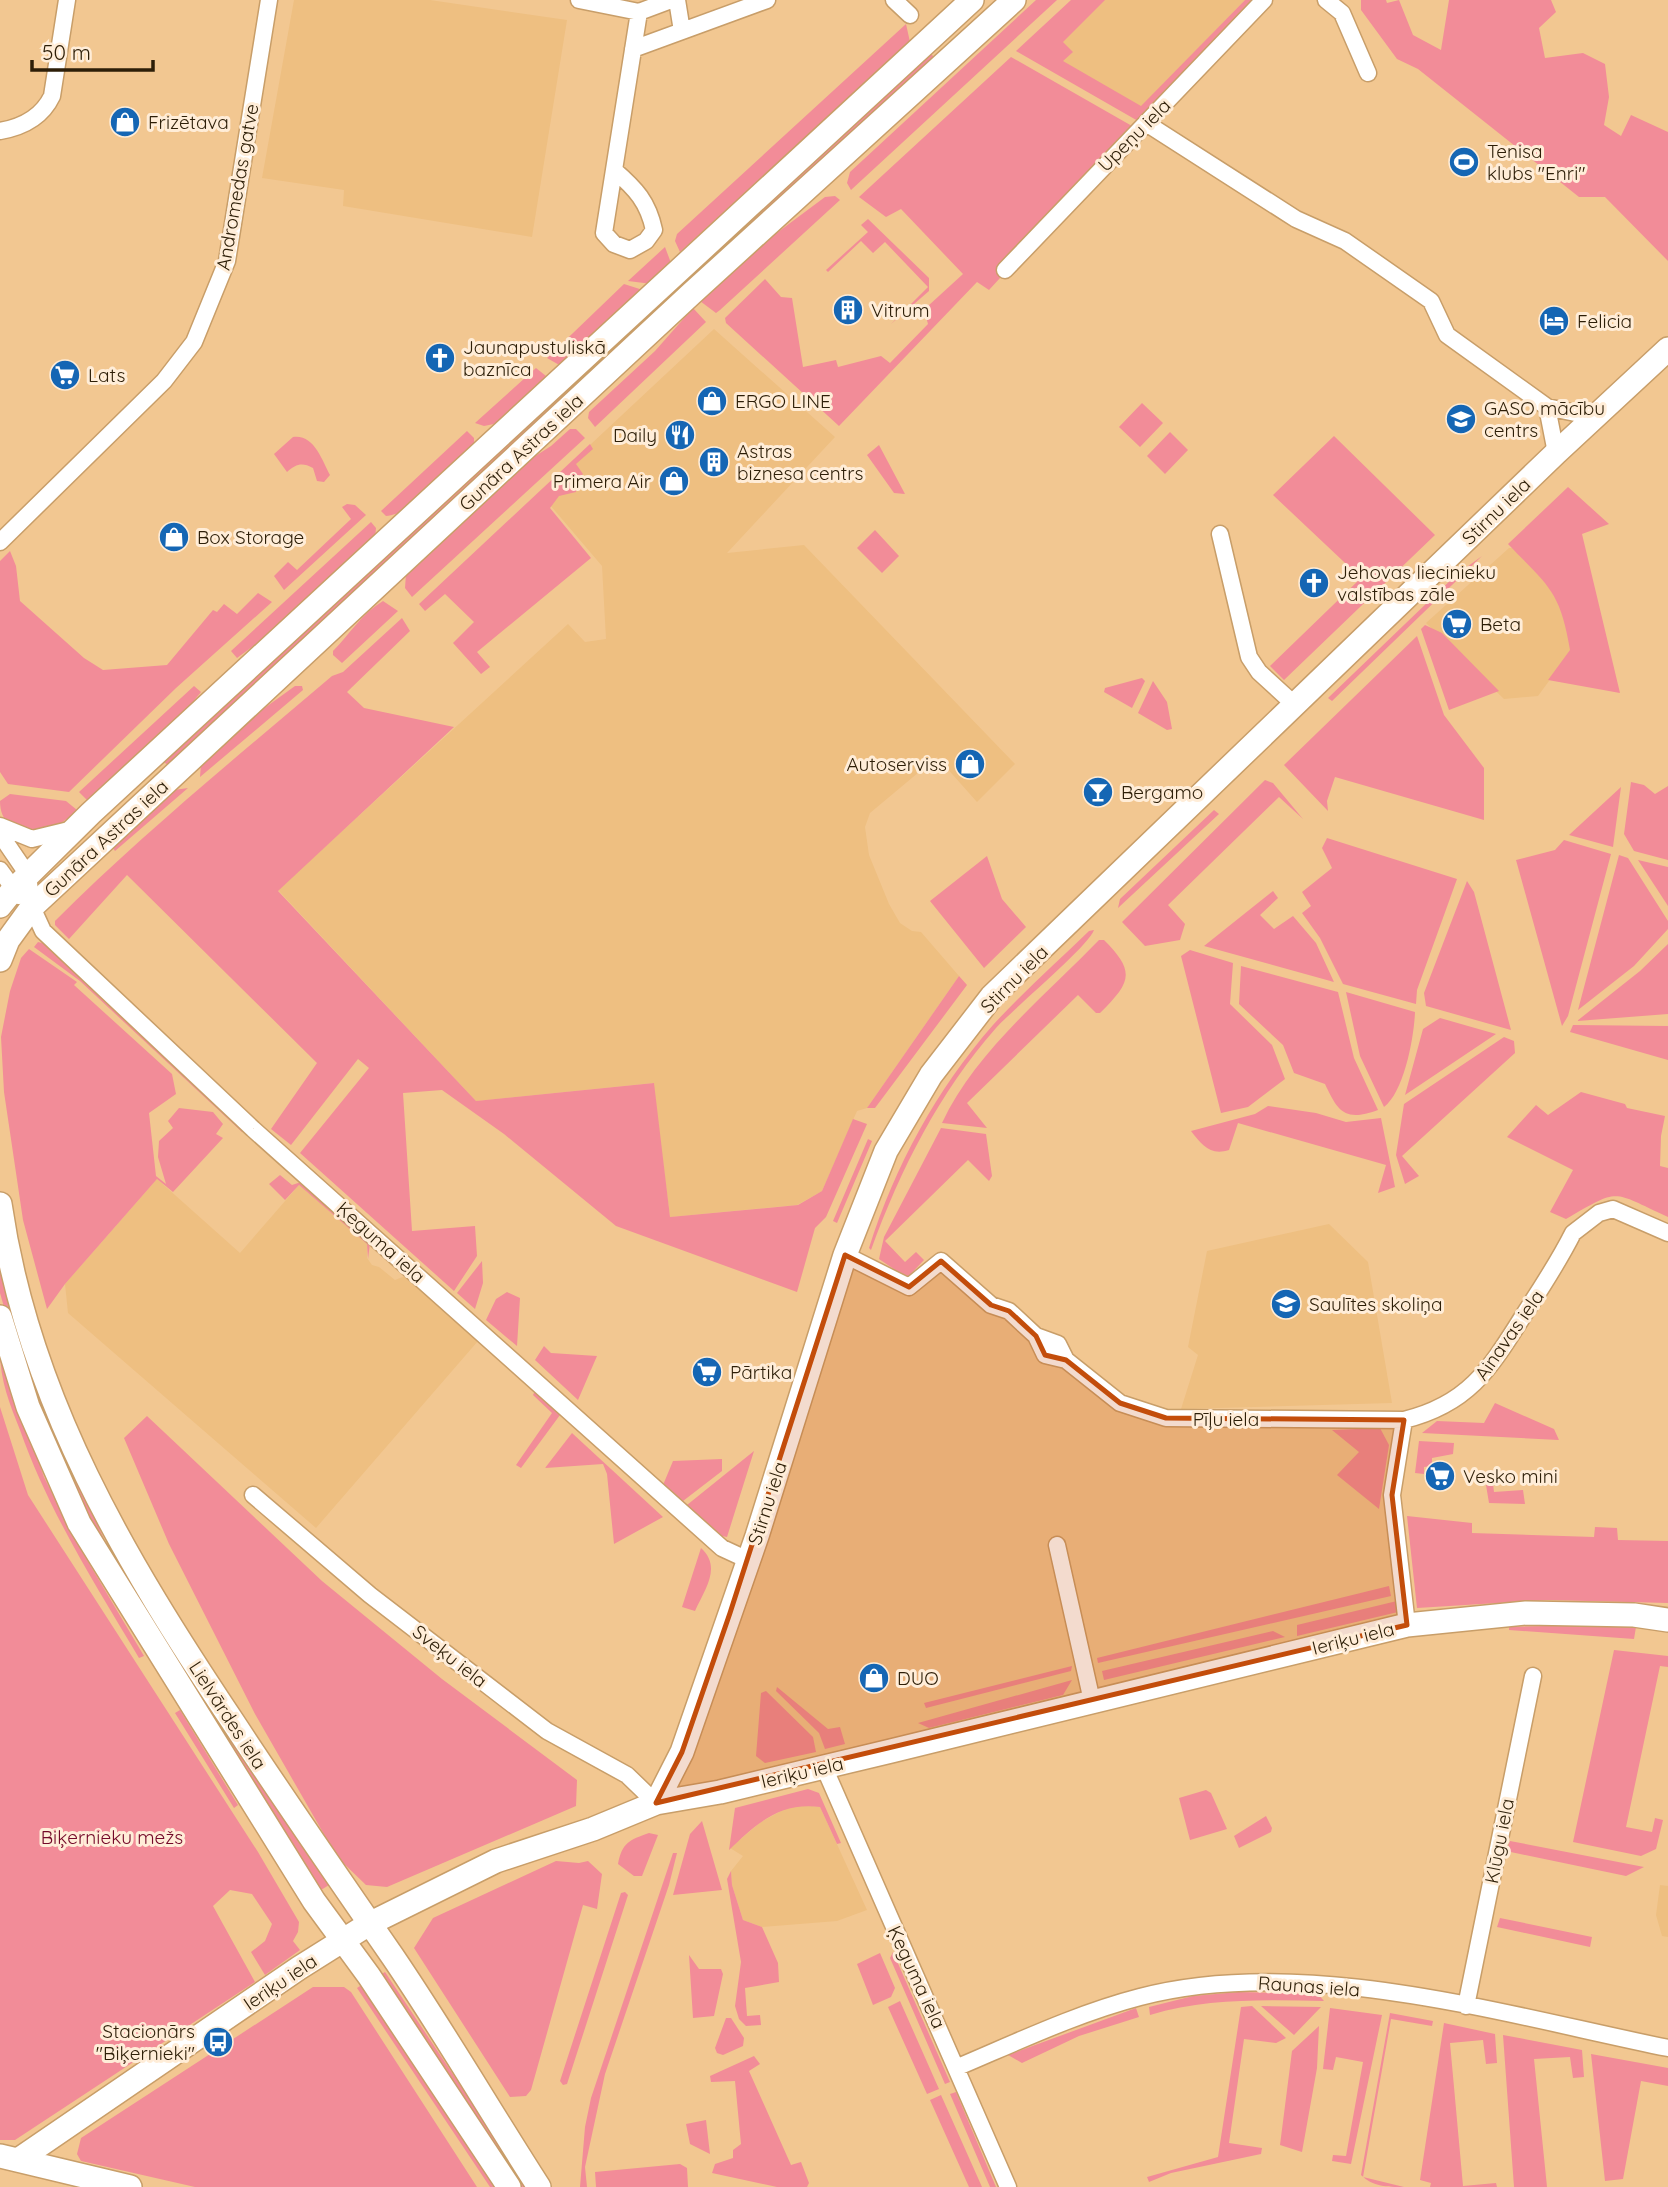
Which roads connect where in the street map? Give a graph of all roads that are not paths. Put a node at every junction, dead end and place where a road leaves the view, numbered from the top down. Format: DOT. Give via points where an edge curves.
graph roads {
  1 [pos="67,0"];
  2 [pos="269,0"];
  3 [pos="579,0"];
  4 [pos="671,0"];
  5 [pos="677,0"];
  6 [pos="767,0"];
  7 [pos="894,0"];
  8 [pos="971,0"];
  9 [pos="1014,0"];
  10 [pos="1264,0"];
  11 [pos="1326,0"];
  12 [pos="639,12"];
  13 [pos="910,15"];
  14 [pos="682,31"];
  15 [pos="934,36"];
  16 [pos="633,49"];
  17 [pos="954,55"];
  18 [pos="1368,73"];
  19 [pos="1146,123"];
  20 [pos="0,131"];
  21 [pos="614,170"];
  22 [pos="1005,270"];
  23 [pos="1668,349"];
  24 [pos="1547,407"];
  25 [pos="1594,417"];
  26 [pos="1556,453"];
  27 [pos="1220,534"];
  28 [pos="0,542"];
  29 [pos="1295,705"];
  30 [pos="145,764"];
  31 [pos="164,784"];
  32 [pos="0,826"];
  33 [pos="78,827"];
  34 [pos="0,834"];
  35 [pos="0,870"];
  36 [pos="13,891"];
  37 [pos="32,907"];
  38 [pos="0,960"];
  39 [pos="0,1204"];
  40 [pos="1668,1233"];
  41 [pos="845,1255"];
  42 [pos="0,1317"];
  43 [pos="1404,1420"];
  44 [pos="253,1495"];
  45 [pos="1057,1545"];
  46 [pos="748,1560"];
  47 [pos="1668,1620"];
  48 [pos="1407,1625"];
  49 [pos="1533,1676"];
  50 [pos="1092,1701"];
  51 [pos="824,1767"];
  52 [pos="656,1803"];
  53 [pos="369,1924"];
  54 [pos="343,1940"];
  55 [pos="1465,2006"];
  56 [pos="1668,2048"];
  57 [pos="958,2067"];
  58 [pos="9,2158"];
  59 [pos="130,2187"];
  60 [pos="509,2187"];
  61 [pos="539,2187"];
  62 [pos="1009,2187"];
  1 -- 20 [label="street" via="46,109 24,124"];
  2 -- 28 [label="street, Andromedas gatve" via="227,261 194,342 164,381"];
  3 -- 12 [label="street"];
  4 -- 12 [label="street"];
  5 -- 14 [label="street"];
  6 -- 14 [label="street"];
  7 -- 13 [label="street"];
  8 -- 15 [label="main road, Gunāra Astras iela"];
  9 -- 17 [label="main road, Gunāra Astras iela"];
  10 -- 19 [label="street, Upeņu iela"];
  11 -- 18 [label="street" via="1342,13"];
  12 -- 16 [label="street"];
  14 -- 16 [label="street"];
  15 -- 17 [label="main road"];
  15 -- 30 [label="main road, Gunāra Astras iela"];
  16 -- 21 [label="street"];
  17 -- 31 [label="main road, Gunāra Astras iela"];
  19 -- 22 [label="street, Upeņu iela"];
  19 -- 24 [label="street" via="1296,219 1345,241 1431,301 1447,335"];
  21 -- 21 [label="street" via="604,233 614,244 630,250 654,230 650,210 638,190"];
  23 -- 25 [label="main road, Stirnu iela"];
  24 -- 25 [label="street"];
  24 -- 26 [label="street"];
  25 -- 26 [label="main road, Stirnu iela"];
  26 -- 29 [label="main road, Stirnu iela"];
  27 -- 29 [label="street" via="1249,657"];
  29 -- 41 [label="main road, Stirnu iela" via="992,996 931,1075 886,1151"];
  30 -- 31 [label="main road"];
  30 -- 33 [label="main road, Gunāra Astras iela"];
  31 -- 37 [label="main road, Gunāra Astras iela"];
  32 -- 33 [label="street, Gunāra Astras iela" via="32,839"];
  33 -- 36 [label="main road, Gunāra Astras iela"];
  34 -- 36 [label="street"];
  35 -- 36 [label="street"];
  36 -- 37 [label="street"];
  37 -- 38 [label="main road"];
  37 -- 46 [label="street, Ķeguma iela" via="43,931 253,1129 722,1548"];
  39 -- 53 [label="main road, Lielvārdes iela" via="19,1295 49,1392 91,1491 209,1686"];
  40 -- 43 [label="street, Ainavas iela" via="1625,1212 1599,1213 1573,1233 1490,1368 1473,1386 1429,1414"];
  41 -- 43 [label="street, Pīļu iela" via="909,1287 941,1261 991,1306 1009,1311 1036,1336 1058,1344 1066,1360 1121,1403 1166,1418"];
  41 -- 46 [label="main road, Stirnu iela"];
  42 -- 54 [label="main road, Lielvārdes iela" via="28,1406 79,1524 309,1893"];
  43 -- 48 [label="street" via="1392,1495"];
  44 -- 52 [label="street, Sveķu iela" via="370,1595 547,1731 626,1775"];
  45 -- 50 [label="street"];
  46 -- 52 [label="main road, Stirnu iela" via="682,1752"];
  47 -- 48 [label="main road, Ieriķu iela" via="1526,1613"];
  48 -- 50 [label="main road, Ieriķu iela"];
  49 -- 55 [label="street, Klūgu iela"];
  50 -- 51 [label="main road, Ieriķu iela"];
  51 -- 52 [label="main road, Ieriķu iela"];
  51 -- 57 [label="street, Ķeguma iela"];
  52 -- 53 [label="main road, Ieriķu iela" via="496,1861"];
  53 -- 54 [label="main road, Ieriķu iela"];
  53 -- 61 [label="main road, Lielvārdes iela"];
  54 -- 58 [label="main road, Ieriķu iela"];
  54 -- 60 [label="main road, Lielvārdes iela"];
  55 -- 56 [label="street, Raunas iela"];
  55 -- 57 [label="street, Raunas iela" via="1326,1985 1246,1982 1182,1988 1096,2010"];
  57 -- 62 [label="street, Ķeguma iela"];
  58 -- 59 [label="main road"];
}
